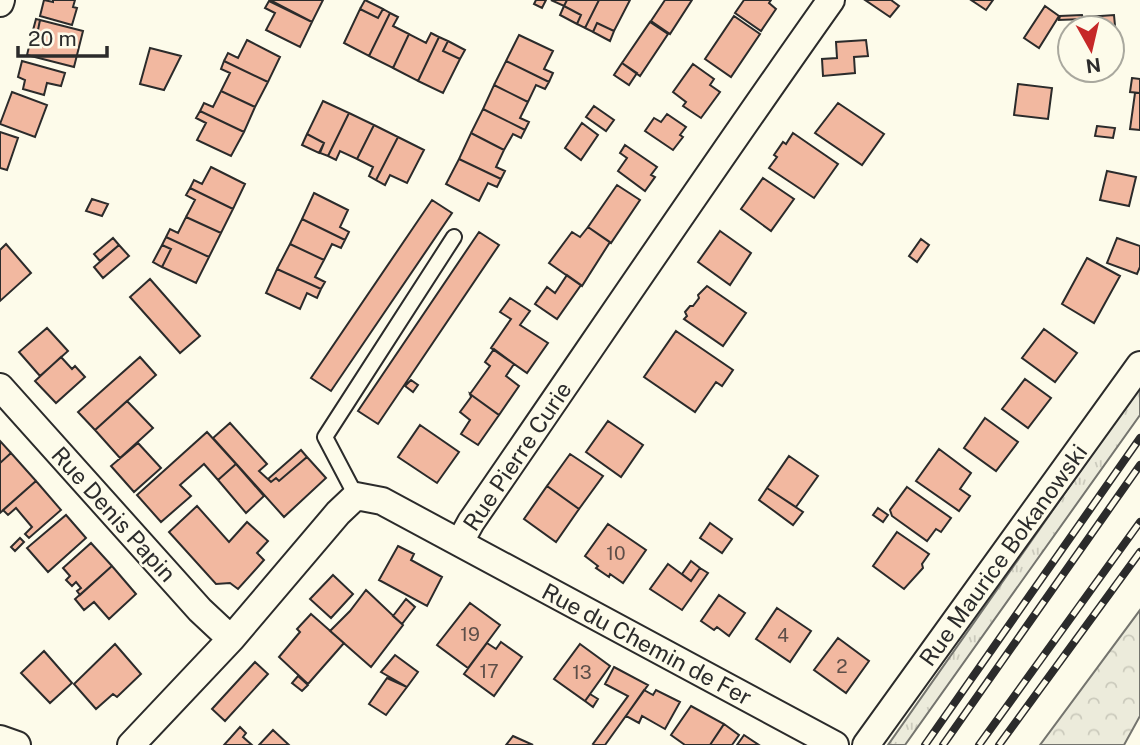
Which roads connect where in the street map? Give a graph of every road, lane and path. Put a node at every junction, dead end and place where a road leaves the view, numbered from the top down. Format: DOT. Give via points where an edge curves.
graph roads {
  1 [pos="831,0"];
  2 [pos="454,237"];
  3 [pos="1140,365"];
  4 [pos="0,387"];
  5 [pos="356,496"];
  6 [pos="460,542"];
  7 [pos="231,639"];
  8 [pos="0,738"];
  9 [pos="17,745"];
  10 [pos="131,745"];
  11 [pos="835,745"];
  12 [pos="866,745"];
  1 -- 6 [label="street, Rue Pierre Curie"];
  2 -- 5 [label="lane" via="325,437"];
  3 -- 12 [label="street, Rue Maurice Bokanowski"];
  4 -- 7 [label="street, Rue Denis Papin"];
  5 -- 6 [label="street, Rue Pierre Curie" via="383,502"];
  5 -- 7 [label="street"];
  6 -- 11 [label="street, Rue du Chemin de Fer"];
  7 -- 10 [label="street"];
  8 -- 9 [label="street"];
}
